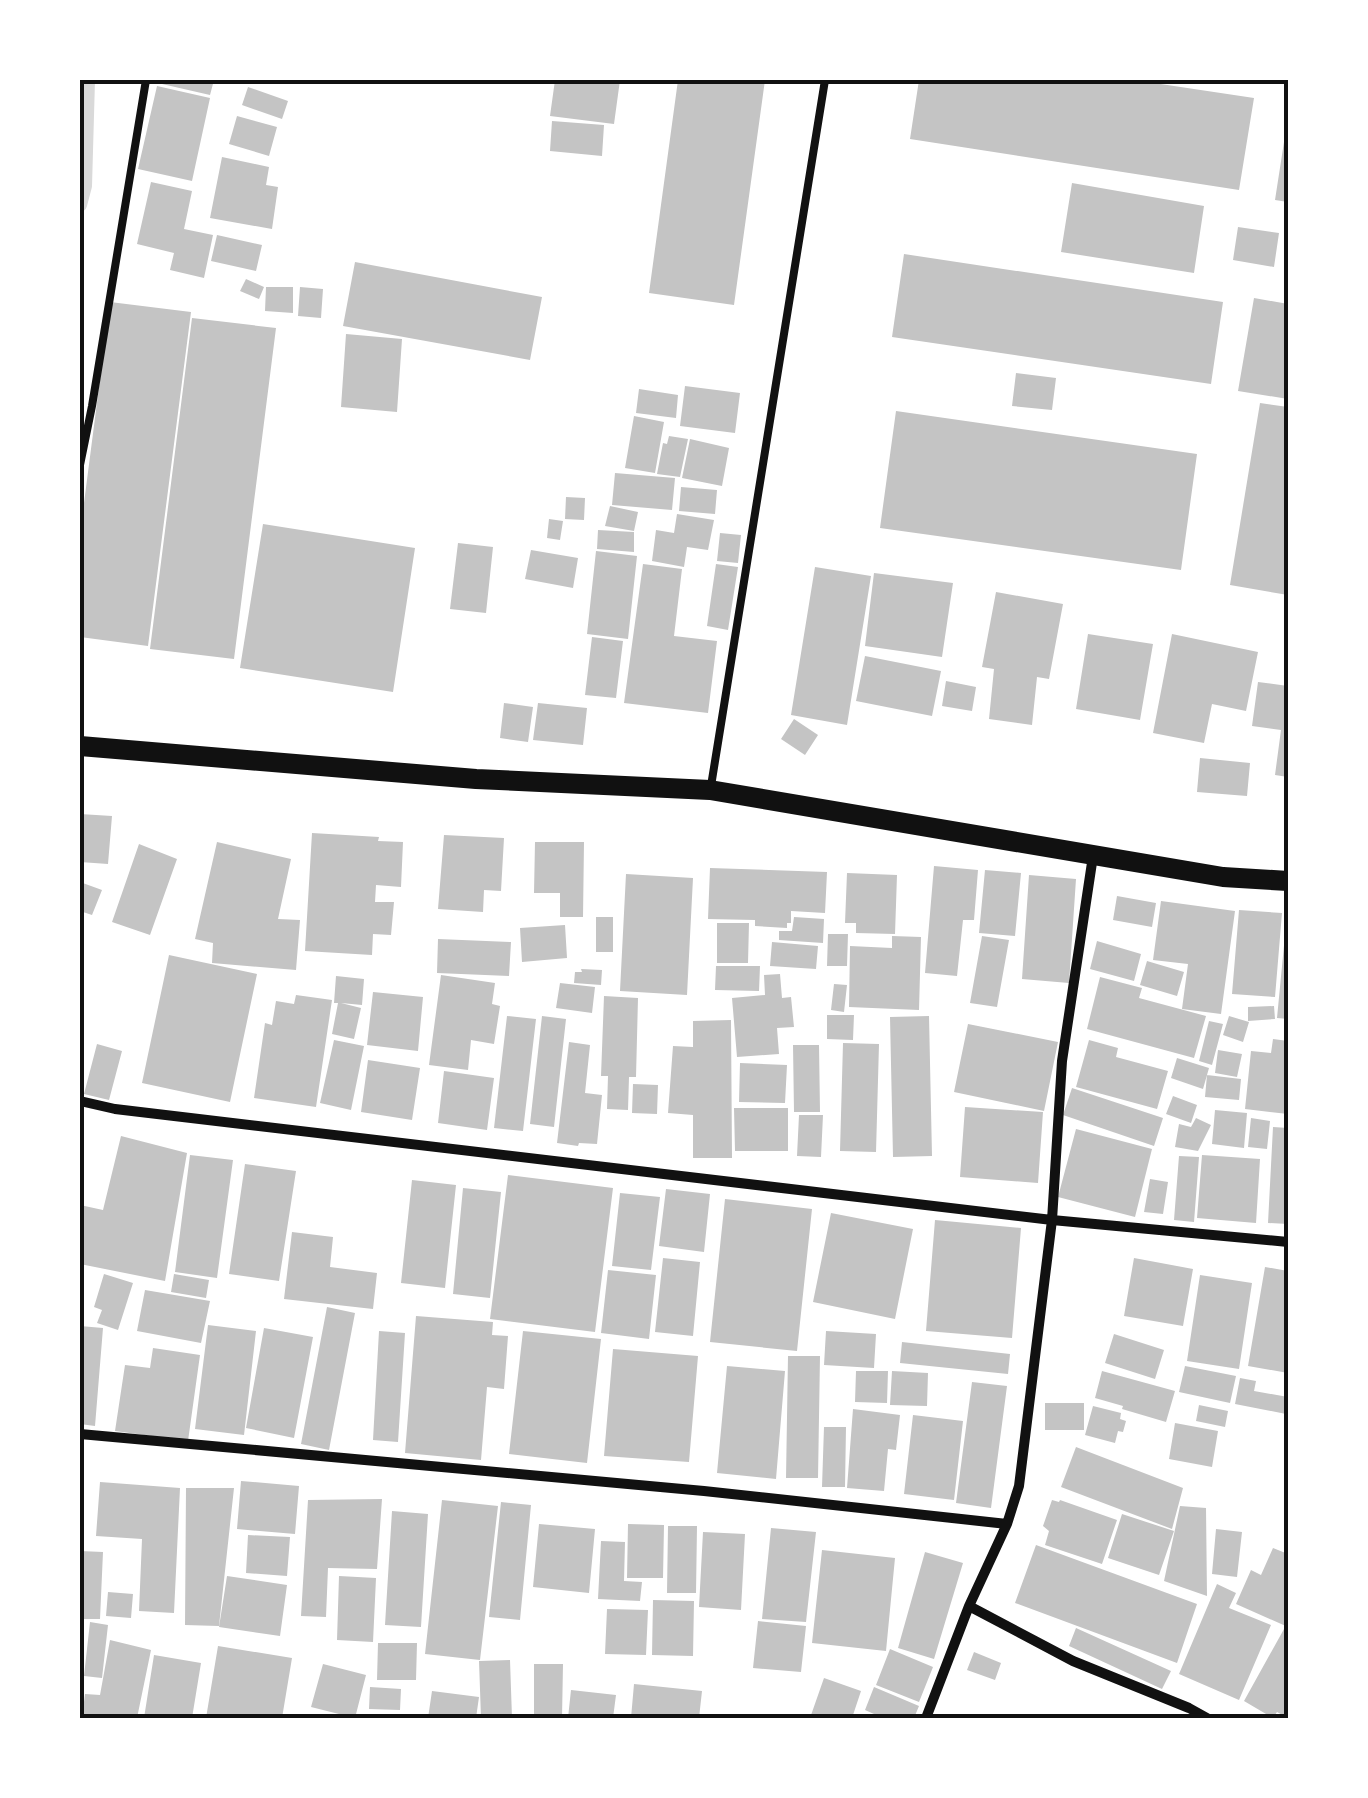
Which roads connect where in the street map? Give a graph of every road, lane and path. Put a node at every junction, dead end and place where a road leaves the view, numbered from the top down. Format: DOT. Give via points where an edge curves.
graph roads {
  1 [pos="146,80"];
  2 [pos="825,80"];
  3 [pos="80,466"];
  4 [pos="80,746"];
  5 [pos="710,790"];
  6 [pos="1093,856"];
  7 [pos="1288,882"];
  8 [pos="80,1101"];
  9 [pos="1052,1220"];
  10 [pos="1288,1242"];
  11 [pos="80,1434"];
  12 [pos="1007,1524"];
  13 [pos="969,1606"];
  14 [pos="926,1718"];
  15 [pos="1207,1718"];
  1 -- 3 [label="lane"];
  2 -- 5 [label="lane"];
  4 -- 5 [label="main road" via="476,779"];
  5 -- 6 [label="main road"];
  6 -- 7 [label="main road"];
  6 -- 9 [label="street" via="1062,1061"];
  8 -- 9 [label="street"];
  9 -- 10 [label="street"];
  9 -- 12 [label="street" via="1020,1486"];
  11 -- 12 [label="street"];
  12 -- 13 [label="street"];
  13 -- 14 [label="street"];
  13 -- 15 [label="street" via="1072,1661"];
}
